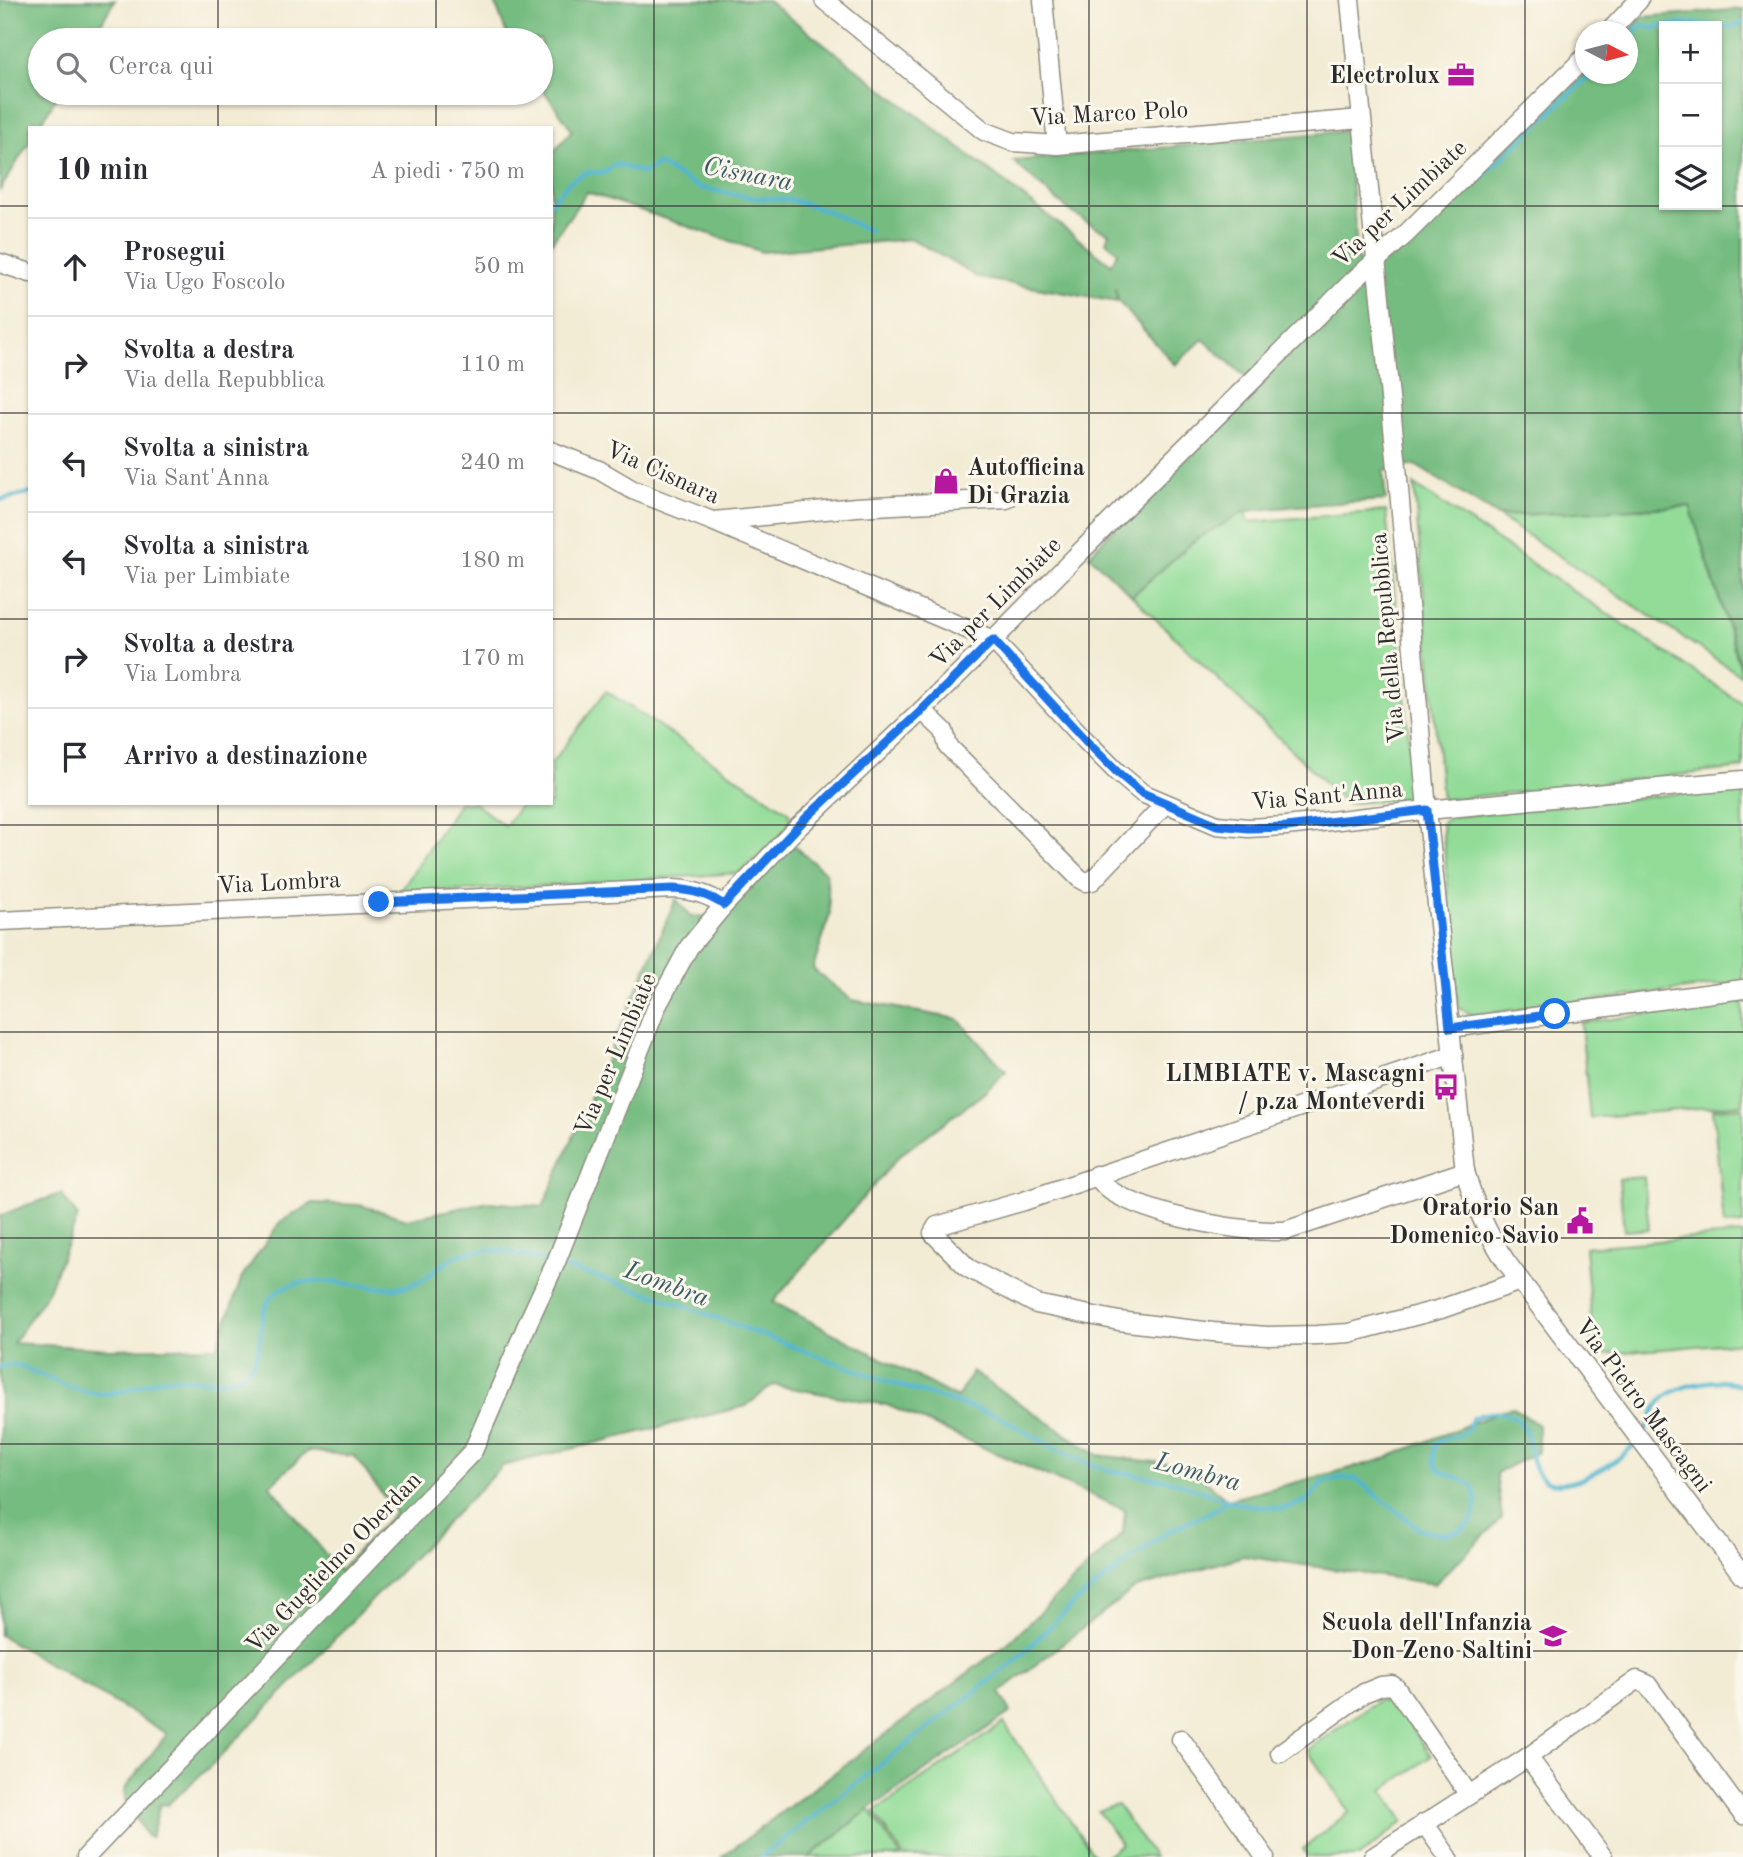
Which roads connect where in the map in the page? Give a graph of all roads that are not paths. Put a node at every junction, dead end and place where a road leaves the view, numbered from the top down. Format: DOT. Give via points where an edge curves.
graph roads {
  1 [pos="824,0"];
  2 [pos="1043,0"];
  3 [pos="1350,0"];
  4 [pos="1639,0"];
  5 [pos="1619,21"];
  6 [pos="1575,67"];
  7 [pos="1362,119"];
  8 [pos="1057,145"];
  9 [pos="1376,261"];
  10 [pos="0,263"];
  11 [pos="28,272"];
  12 [pos="553,452"];
  13 [pos="1007,499"];
  14 [pos="712,521"];
  15 [pos="754,539"];
  16 [pos="993,640"];
  17 [pos="922,710"];
  18 [pos="1743,780"];
  19 [pos="1165,804"];
  20 [pos="1427,810"];
  21 [pos="724,905"];
  22 [pos="0,921"];
  23 [pos="1743,989"];
  24 [pos="1450,1028"];
  25 [pos="1453,1055"];
  26 [pos="1465,1171"];
  27 [pos="1096,1175"];
  28 [pos="556,1262"];
  29 [pos="1507,1263"];
  30 [pos="1520,1281"];
  31 [pos="1743,1576"];
  32 [pos="1181,1739"];
  33 [pos="1280,1753"];
  34 [pos="1528,1757"];
  35 [pos="1469,1795"];
  36 [pos="1743,1815"];
  37 [pos="1424,1824"];
  38 [pos="86,1857"];
  39 [pos="1265,1857"];
  40 [pos="1373,1857"];
  41 [pos="1448,1857"];
  42 [pos="1603,1857"];
  1 -- 8 [label="street, Via Marco Polo" via="984,131 1013,142"];
  2 -- 8 [label="street"];
  3 -- 7 [label="street, Via della Repubblica"];
  4 -- 5 [label="street"];
  6 -- 9 [label="street, Via per Limbiate"];
  7 -- 8 [label="street, Via Marco Polo"];
  7 -- 9 [label="street, Via della Repubblica"];
  9 -- 16 [label="street, Via per Limbiate"];
  9 -- 20 [label="street, Via della Repubblica"];
  10 -- 11 [label="street"];
  12 -- 14 [label="street, Via Cisnara"];
  13 -- 14 [label="street"];
  14 -- 15 [label="street, Via Cisnara"];
  15 -- 16 [label="street, Via Sant'Anna"];
  16 -- 17 [label="street, Via per Limbiate"];
  16 -- 19 [label="street, Via Sant'Anna" via="1117,772 1142,793"];
  17 -- 19 [label="street" via="944,731 948,746 1086,882 1092,881"];
  17 -- 21 [label="street, Via per Limbiate" via="798,826"];
  18 -- 20 [label="street, Via Sant'Anna"];
  19 -- 20 [label="street, Via Sant'Anna" via="1217,825 1248,828"];
  20 -- 24 [label="street, Via della Repubblica"];
  21 -- 22 [label="street, Via Lombra" via="694,891 673,889"];
  21 -- 28 [label="street, Via per Limbiate" via="689,947 657,1006"];
  23 -- 24 [label="street"];
  24 -- 25 [label="street, Via della Repubblica"];
  25 -- 26 [label="street, Via della Repubblica"];
  25 -- 27 [label="street"];
  26 -- 27 [label="street" via="1284,1231 1235,1228 1134,1204 1108,1189"];
  26 -- 29 [label="street, Via della Repubblica" via="1472,1197"];
  27 -- 30 [label="street" via="936,1226 933,1233 968,1268 1036,1304 1119,1321 1213,1332 1267,1336 1349,1333 1441,1309"];
  28 -- 38 [label="street, Via Guglielmo Oberdan" via="473,1451"];
  29 -- 30 [label="street, Via Pietro Mascagni"];
  30 -- 31 [label="street, Via Pietro Mascagni"];
  32 -- 39 [label="street"];
  33 -- 35 [label="street" via="1364,1693 1392,1685"];
  34 -- 35 [label="street"];
  34 -- 36 [label="street" via="1637,1680 1647,1684"];
  34 -- 42 [label="street"];
  35 -- 37 [label="street"];
  37 -- 40 [label="street"];
  37 -- 41 [label="street"];
}
